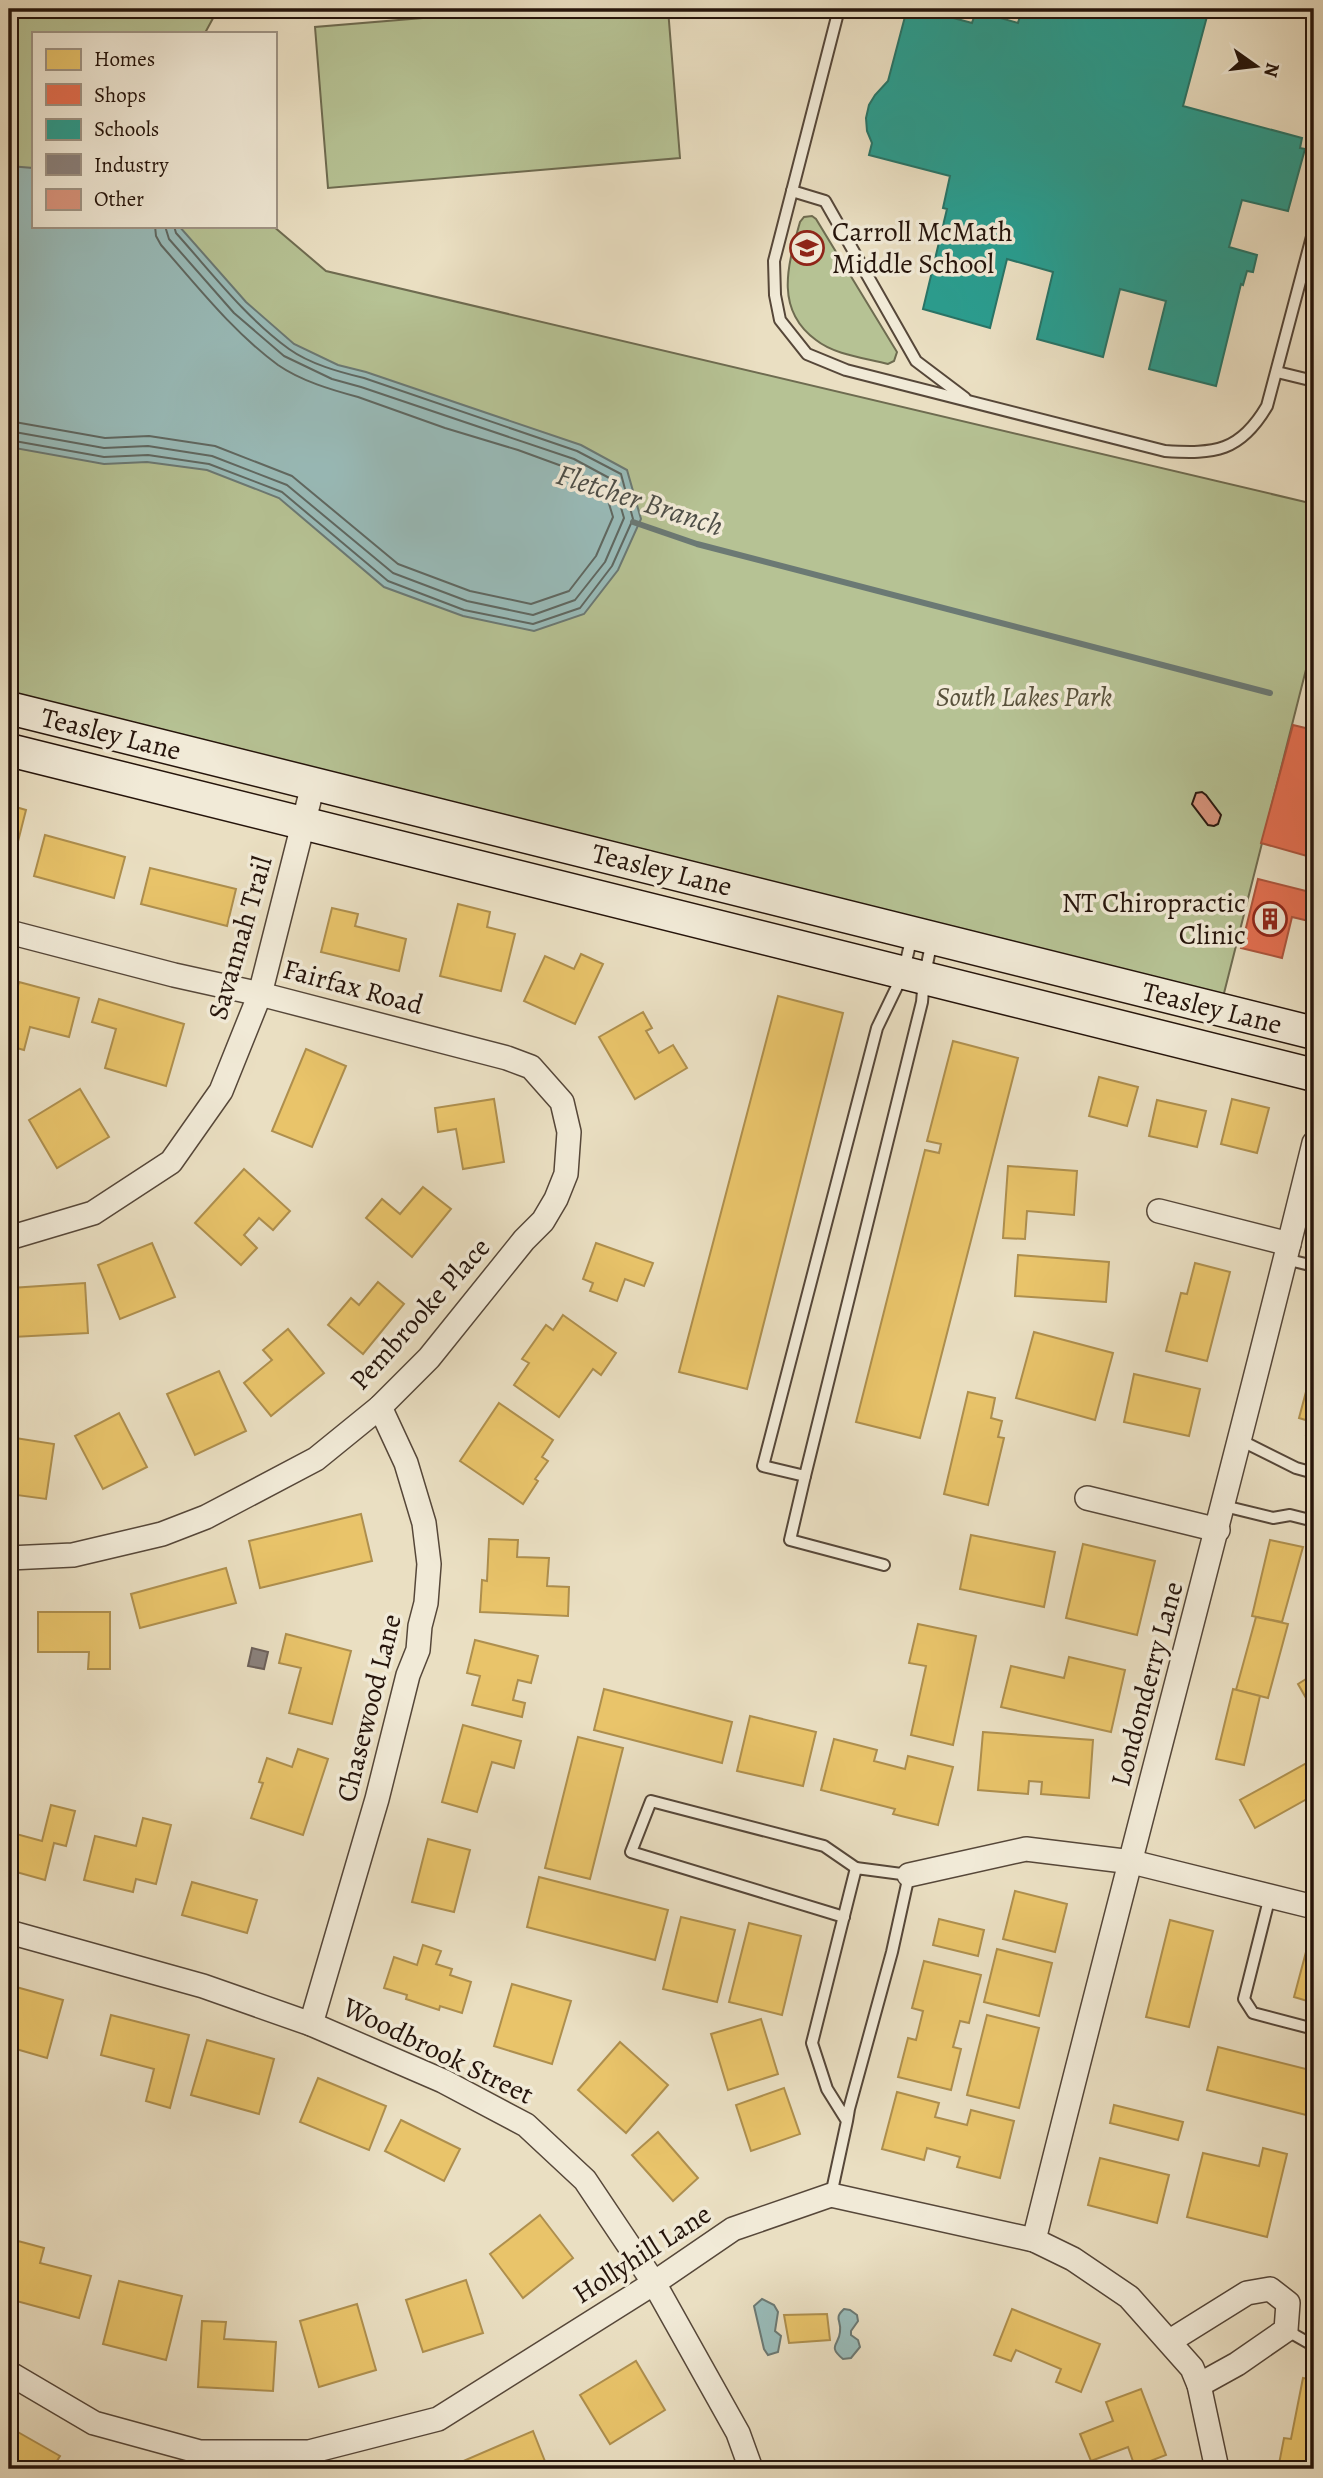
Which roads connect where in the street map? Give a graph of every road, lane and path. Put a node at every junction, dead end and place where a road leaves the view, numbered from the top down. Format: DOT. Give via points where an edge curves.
graph roads {
  1 [pos="839,9"];
  2 [pos="792,191"];
  3 [pos="1314,229"];
  4 [pos="1277,372"];
  5 [pos="1314,381"];
  6 [pos="970,402"];
  7 [pos="9,708"];
  8 [pos="9,750"];
  9 [pos="313,785"];
  10 [pos="303,822"];
  11 [pos="9,932"];
  12 [pos="922,936"];
  13 [pos="914,976"];
  14 [pos="260,993"];
  15 [pos="1314,1033"];
  16 [pos="1314,1075"];
  17 [pos="551,1087"];
  18 [pos="1314,1145"];
  19 [pos="1307,1205"];
  20 [pos="1159,1211"];
  21 [pos="9,1238"];
  22 [pos="1287,1252"];
  23 [pos="1314,1266"];
  24 [pos="380,1407"];
  25 [pos="1240,1440"];
  26 [pos="1314,1473"];
  27 [pos="806,1476"];
  28 [pos="1087,1497"];
  29 [pos="1224,1506"];
  30 [pos="1314,1521"];
  31 [pos="1218,1530"];
  32 [pos="9,1558"];
  33 [pos="884,1565"];
  34 [pos="1132,1862"];
  35 [pos="856,1868"];
  36 [pos="909,1875"];
  37 [pos="1270,1896"];
  38 [pos="1314,1907"];
  39 [pos="844,1917"];
  40 [pos="9,1932"];
  41 [pos="311,2024"];
  42 [pos="1314,2029"];
  43 [pos="847,2121"];
  44 [pos="831,2195"];
  45 [pos="1034,2239"];
  46 [pos="654,2283"];
  47 [pos="1286,2330"];
  48 [pos="1170,2341"];
  49 [pos="1314,2346"];
  50 [pos="9,2373"];
  51 [pos="1199,2385"];
  52 [pos="751,2469"];
  53 [pos="1217,2469"];
  1 -- 2 [label="lane"];
  2 -- 6 [label="lane" via="825,201 916,361"];
  2 -- 6 [label="lane" via="774,261 775,295 780,320 807,354 846,370"];
  3 -- 4 [label="lane"];
  4 -- 5 [label="lane"];
  4 -- 6 [label="lane" via="1267,406 1255,426 1228,447 1202,453 1165,451"];
  7 -- 9 [label="main road, Teasley Lane"];
  8 -- 10 [label="main road, Teasley Lane"];
  9 -- 10 [label="street, Savannah Trail"];
  9 -- 12 [label="main road, Teasley Lane"];
  10 -- 13 [label="main road, Teasley Lane"];
  10 -- 14 [label="street, Savannah Trail"];
  11 -- 14 [label="street, Fairfax Road"];
  12 -- 13 [label="lane"];
  12 -- 13 [label="lane"];
  12 -- 15 [label="main road, Teasley Lane"];
  13 -- 16 [label="main road, Teasley Lane"];
  13 -- 27 [label="lane" via="922,1002"];
  13 -- 27 [label="lane" via="877,1028 763,1466"];
  14 -- 17 [label="street, Fairfax Road" via="507,1058 531,1067"];
  14 -- 21 [label="street, Savannah Trail" via="221,1091 171,1162 93,1213"];
  17 -- 24 [label="street, Pembrooke Place" via="562,1102 569,1132 566,1174 556,1199 543,1221 429,1358"];
  18 -- 19 [label="street, Londonderry Lane"];
  19 -- 22 [label="street, Londonderry Lane"];
  20 -- 22 [label="street"];
  22 -- 23 [label="lane"];
  22 -- 25 [label="street, Londonderry Lane"];
  24 -- 32 [label="street, Pembrooke Place" via="316,1459 206,1517 162,1534 73,1555"];
  24 -- 41 [label="street, Chasewood Lane" via="406,1463 424,1522 429,1564 426,1603 418,1650"];
  25 -- 26 [label="lane"];
  25 -- 29 [label="street, Londonderry Lane"];
  27 -- 33 [label="lane" via="790,1540"];
  28 -- 31 [label="street"];
  29 -- 30 [label="lane" via="1272,1518 1290,1515"];
  29 -- 31 [label="street, Londonderry Lane"];
  31 -- 34 [label="street, Londonderry Lane"];
  34 -- 36 [label="street" via="1026,1849"];
  34 -- 37 [label="street"];
  34 -- 45 [label="street, Londonderry Lane"];
  35 -- 36 [label="lane"];
  35 -- 39 [label="lane"];
  35 -- 39 [label="lane" via="824,1846 651,1801 631,1853"];
  36 -- 43 [label="lane"];
  37 -- 38 [label="street"];
  37 -- 42 [label="lane" via="1244,1999 1252,2013"];
  39 -- 43 [label="lane" via="812,2043 827,2089"];
  40 -- 41 [label="street, Woodbrook Street" via="203,1986"];
  41 -- 46 [label="street, Woodbrook Street" via="443,2081 526,2125 585,2180"];
  43 -- 44 [label="lane"];
  44 -- 45 [label="street"];
  44 -- 46 [label="street, Hollyhill Lane" via="733,2229"];
  45 -- 48 [label="street" via="1129,2297"];
  46 -- 50 [label="street, Hollyhill Lane" via="438,2420 309,2452 200,2452 94,2423"];
  46 -- 52 [label="street, Woodbrook Street" via="738,2433"];
  47 -- 48 [label="street" via="1288,2303 1270,2289 1247,2293"];
  47 -- 49 [label="lane"];
  47 -- 51 [label="street"];
  48 -- 51 [label="street" via="1192,2368"];
  51 -- 53 [label="street"];
}
